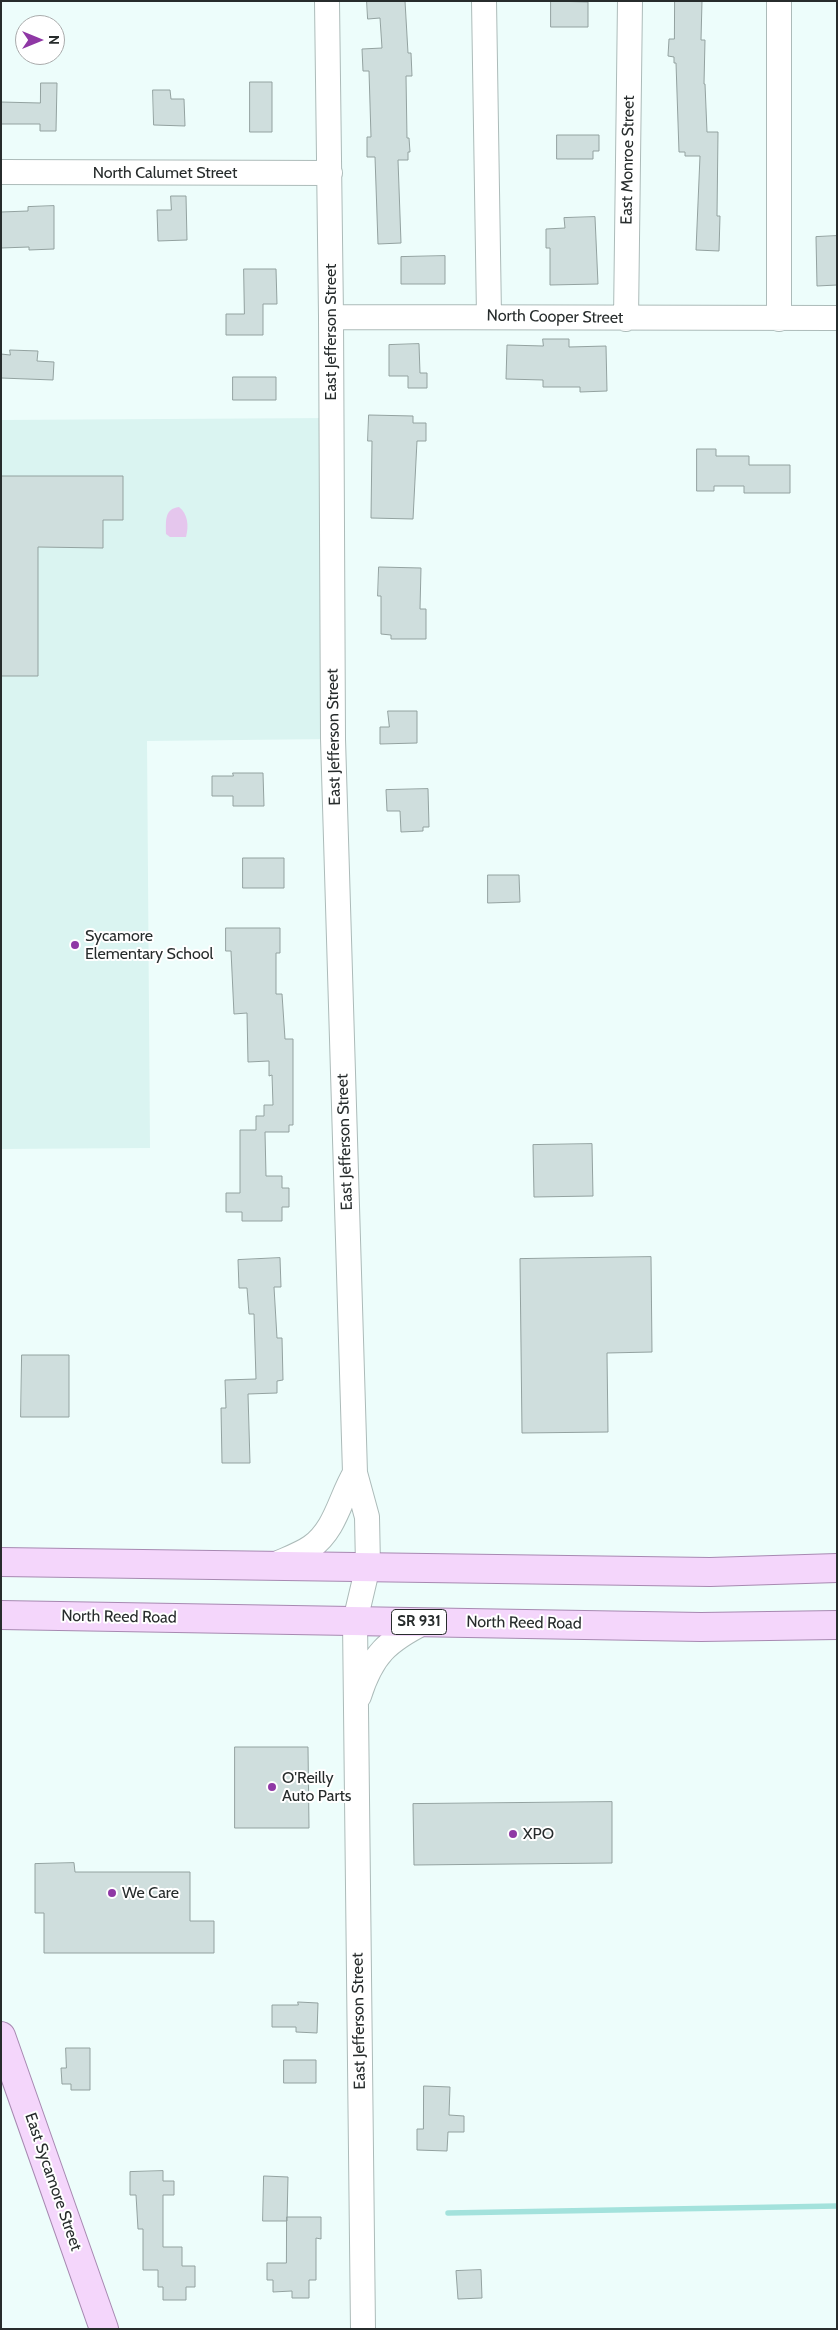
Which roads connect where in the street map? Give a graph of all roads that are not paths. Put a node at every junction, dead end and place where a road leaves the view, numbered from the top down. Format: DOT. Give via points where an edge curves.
graph roads {
  1 [pos="327,1"];
  2 [pos="484,1"];
  3 [pos="630,1"];
  4 [pos="779,1"];
  5 [pos="1,172"];
  6 [pos="330,173"];
  7 [pos="489,316"];
  8 [pos="331,317"];
  9 [pos="837,318"];
  10 [pos="626,319"];
  11 [pos="779,319"];
  12 [pos="355,1473"];
  13 [pos="1,1562"];
  14 [pos="276,1564"];
  15 [pos="368,1566"];
  16 [pos="837,1568"];
  17 [pos="1,1615"];
  18 [pos="355,1621"];
  19 [pos="425,1622"];
  20 [pos="837,1625"];
  21 [pos="355,1712"];
  22 [pos="1,2036"];
  23 [pos="104,2329"];
  24 [pos="363,2329"];
  1 -- 6 [label="street, East Jefferson Street"];
  2 -- 7 [label="street"];
  3 -- 10 [label="street, East Monroe Street"];
  4 -- 11 [label="street"];
  5 -- 6 [label="street, North Calumet Street"];
  6 -- 8 [label="street, East Jefferson Street"];
  7 -- 8 [label="street, North Cooper Street"];
  7 -- 10 [label="street, North Cooper Street"];
  8 -- 12 [label="street, East Jefferson Street" via="333,739"];
  9 -- 11 [label="street, North Cooper Street"];
  10 -- 11 [label="street, North Cooper Street"];
  12 -- 14 [label="street" via="325,1535 311,1547"];
  12 -- 15 [label="street, East Jefferson Street" via="367,1517"];
  13 -- 14 [label="main road"];
  14 -- 15 [label="main road"];
  15 -- 16 [label="main road" via="710,1572"];
  15 -- 18 [label="street, East Jefferson Street"];
  17 -- 18 [label="main road, North Reed Road / SR 931"];
  18 -- 19 [label="main road, North Reed Road / SR 931"];
  18 -- 21 [label="street, East Jefferson Street"];
  19 -- 20 [label="main road, North Reed Road / SR 931" via="701,1627"];
  19 -- 21 [label="street, East Jefferson Street" via="388,1644 377,1657 364,1682"];
  21 -- 24 [label="street, East Jefferson Street"];
  22 -- 23 [label="main road, East Sycamore Street"];
}
